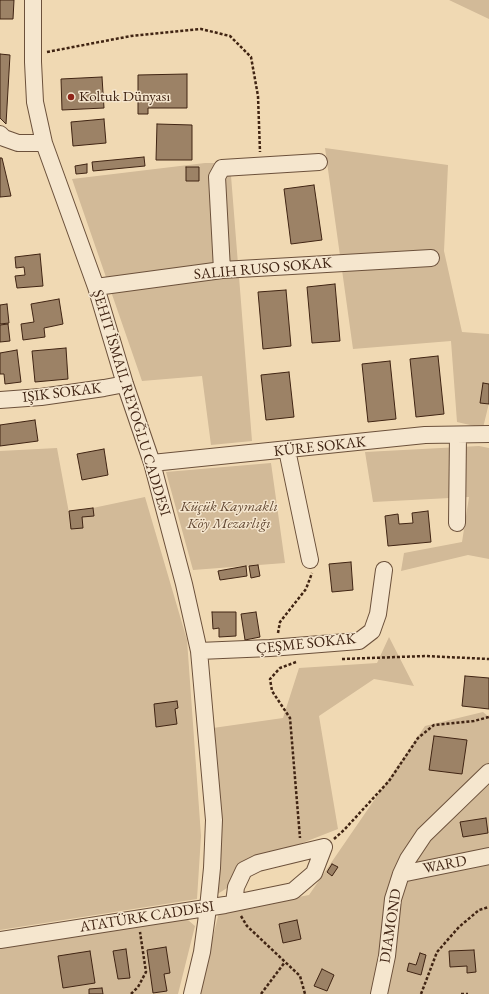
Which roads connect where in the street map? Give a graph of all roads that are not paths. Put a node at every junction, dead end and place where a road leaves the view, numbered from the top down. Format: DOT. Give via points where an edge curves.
graph roads {
  1 [pos="33,0"];
  2 [pos="0,134"];
  3 [pos="44,143"];
  4 [pos="319,162"];
  5 [pos="431,258"];
  6 [pos="222,270"];
  7 [pos="96,288"];
  8 [pos="125,384"];
  9 [pos="0,400"];
  10 [pos="489,434"];
  11 [pos="458,435"];
  12 [pos="287,450"];
  13 [pos="152,463"];
  14 [pos="457,523"];
  15 [pos="310,560"];
  16 [pos="384,570"];
  17 [pos="199,651"];
  18 [pos="489,772"];
  19 [pos="489,856"];
  20 [pos="401,874"];
  21 [pos="234,903"];
  22 [pos="208,908"];
  23 [pos="0,940"];
  24 [pos="192,994"];
  25 [pos="379,994"];
  1 -- 3 [label="street, ŞEHIT İSMAIL REYOĞLU CADDESI" via="35,102"];
  2 -- 3 [label="street" via="18,143"];
  3 -- 7 [label="street, ŞEHIT İSMAIL REYOĞLU CADDESI"];
  4 -- 6 [label="street" via="222,168 217,177"];
  5 -- 6 [label="street, SALIH RUSO SOKAK"];
  6 -- 7 [label="street, SALIH RUSO SOKAK"];
  7 -- 8 [label="street, ŞEHIT İSMAIL REYOĞLU CADDESI"];
  8 -- 9 [label="street" via="41,397"];
  8 -- 13 [label="street, ŞEHIT İSMAIL REYOĞLU CADDESI"];
  10 -- 11 [label="street, KÜRE SOKAK"];
  11 -- 12 [label="street, KÜRE SOKAK" via="425,435"];
  11 -- 14 [label="street"];
  12 -- 13 [label="street, KÜRE SOKAK"];
  12 -- 15 [label="street"];
  13 -- 17 [label="street, ŞEHIT İSMAIL REYOĞLU CADDESI"];
  16 -- 17 [label="street, ÇEŞME SOKAK" via="378,614 372,631 359,641"];
  17 -- 22 [label="street, ŞEHIT İSMAIL REYOĞLU CADDESI" via="214,820"];
  18 -- 20 [label="street, DIAMOND" via="424,835 415,846"];
  19 -- 20 [label="street, WARD"];
  20 -- 25 [label="street, DIAMOND" via="393,900 387,956"];
  21 -- 21 [label="street, ATATÜRK CADDESI" via="236,887 244,870 258,863 324,847 314,873 293,891"];
  21 -- 22 [label="street, ATATÜRK CADDESI"];
  22 -- 23 [label="street, ATATÜRK CADDESI"];
  22 -- 24 [label="street, ŞEHIT İSMAIL REYOĞLU CADDESI" via="202,952"];
}
